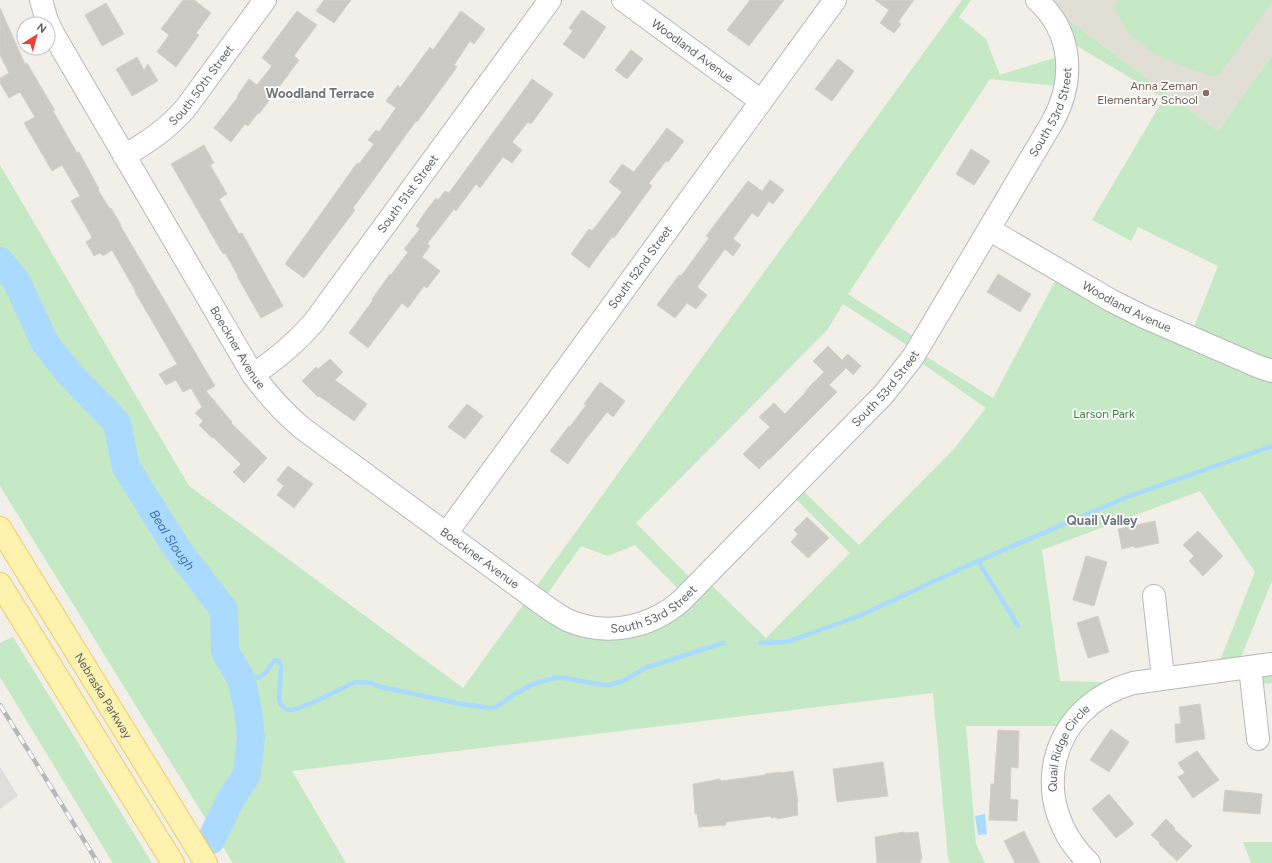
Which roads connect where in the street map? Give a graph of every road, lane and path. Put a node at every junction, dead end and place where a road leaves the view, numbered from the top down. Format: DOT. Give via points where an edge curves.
graph roads {
  1 [pos="41,0"];
  2 [pos="265,0"];
  3 [pos="550,0"];
  4 [pos="623,0"];
  5 [pos="835,0"];
  6 [pos="1037,0"];
  7 [pos="761,101"];
  8 [pos="124,156"];
  9 [pos="990,230"];
  10 [pos="1271,371"];
  11 [pos="253,374"];
  12 [pos="0,528"];
  13 [pos="446,534"];
  14 [pos="0,584"];
  15 [pos="1154,596"];
  16 [pos="541,603"];
  17 [pos="1272,664"];
  18 [pos="1250,667"];
  19 [pos="1164,678"];
  20 [pos="1258,739"];
  21 [pos="173,863"];
  22 [pos="206,863"];
  23 [pos="1089,863"];
  1 -- 8 [label="street, Boeckner Avenue" via="55,38"];
  2 -- 8 [label="street, South 50th Street" via="185,109 155,138"];
  3 -- 11 [label="street, South 51st Street" via="314,322 279,357"];
  4 -- 7 [label="street, Woodland Avenue"];
  5 -- 7 [label="street, South 52nd Street"];
  6 -- 9 [label="street, South 53rd Street" via="1051,14 1059,28 1067,61 1066,87 1053,121"];
  7 -- 13 [label="street, South 52nd Street"];
  8 -- 11 [label="street, Boeckner Avenue"];
  9 -- 10 [label="street, Woodland Avenue" via="1112,301"];
  9 -- 16 [label="street, South 53rd Street" via="913,357 894,382 675,606 641,624 604,629 568,620"];
  11 -- 13 [label="street, Boeckner Avenue" via="286,414"];
  12 -- 22 [label="main road, Nebraska Parkway"];
  13 -- 16 [label="street, Boeckner Avenue"];
  14 -- 21 [label="main road"];
  15 -- 19 [label="street"];
  17 -- 18 [label="street, Quail Ridge Circle"];
  18 -- 19 [label="street, Quail Ridge Circle"];
  18 -- 20 [label="street"];
  19 -- 23 [label="street, Quail Ridge Circle" via="1123,685 1100,696 1086,707 1063,737 1052,779 1054,802 1064,830 1075,848"];
}
